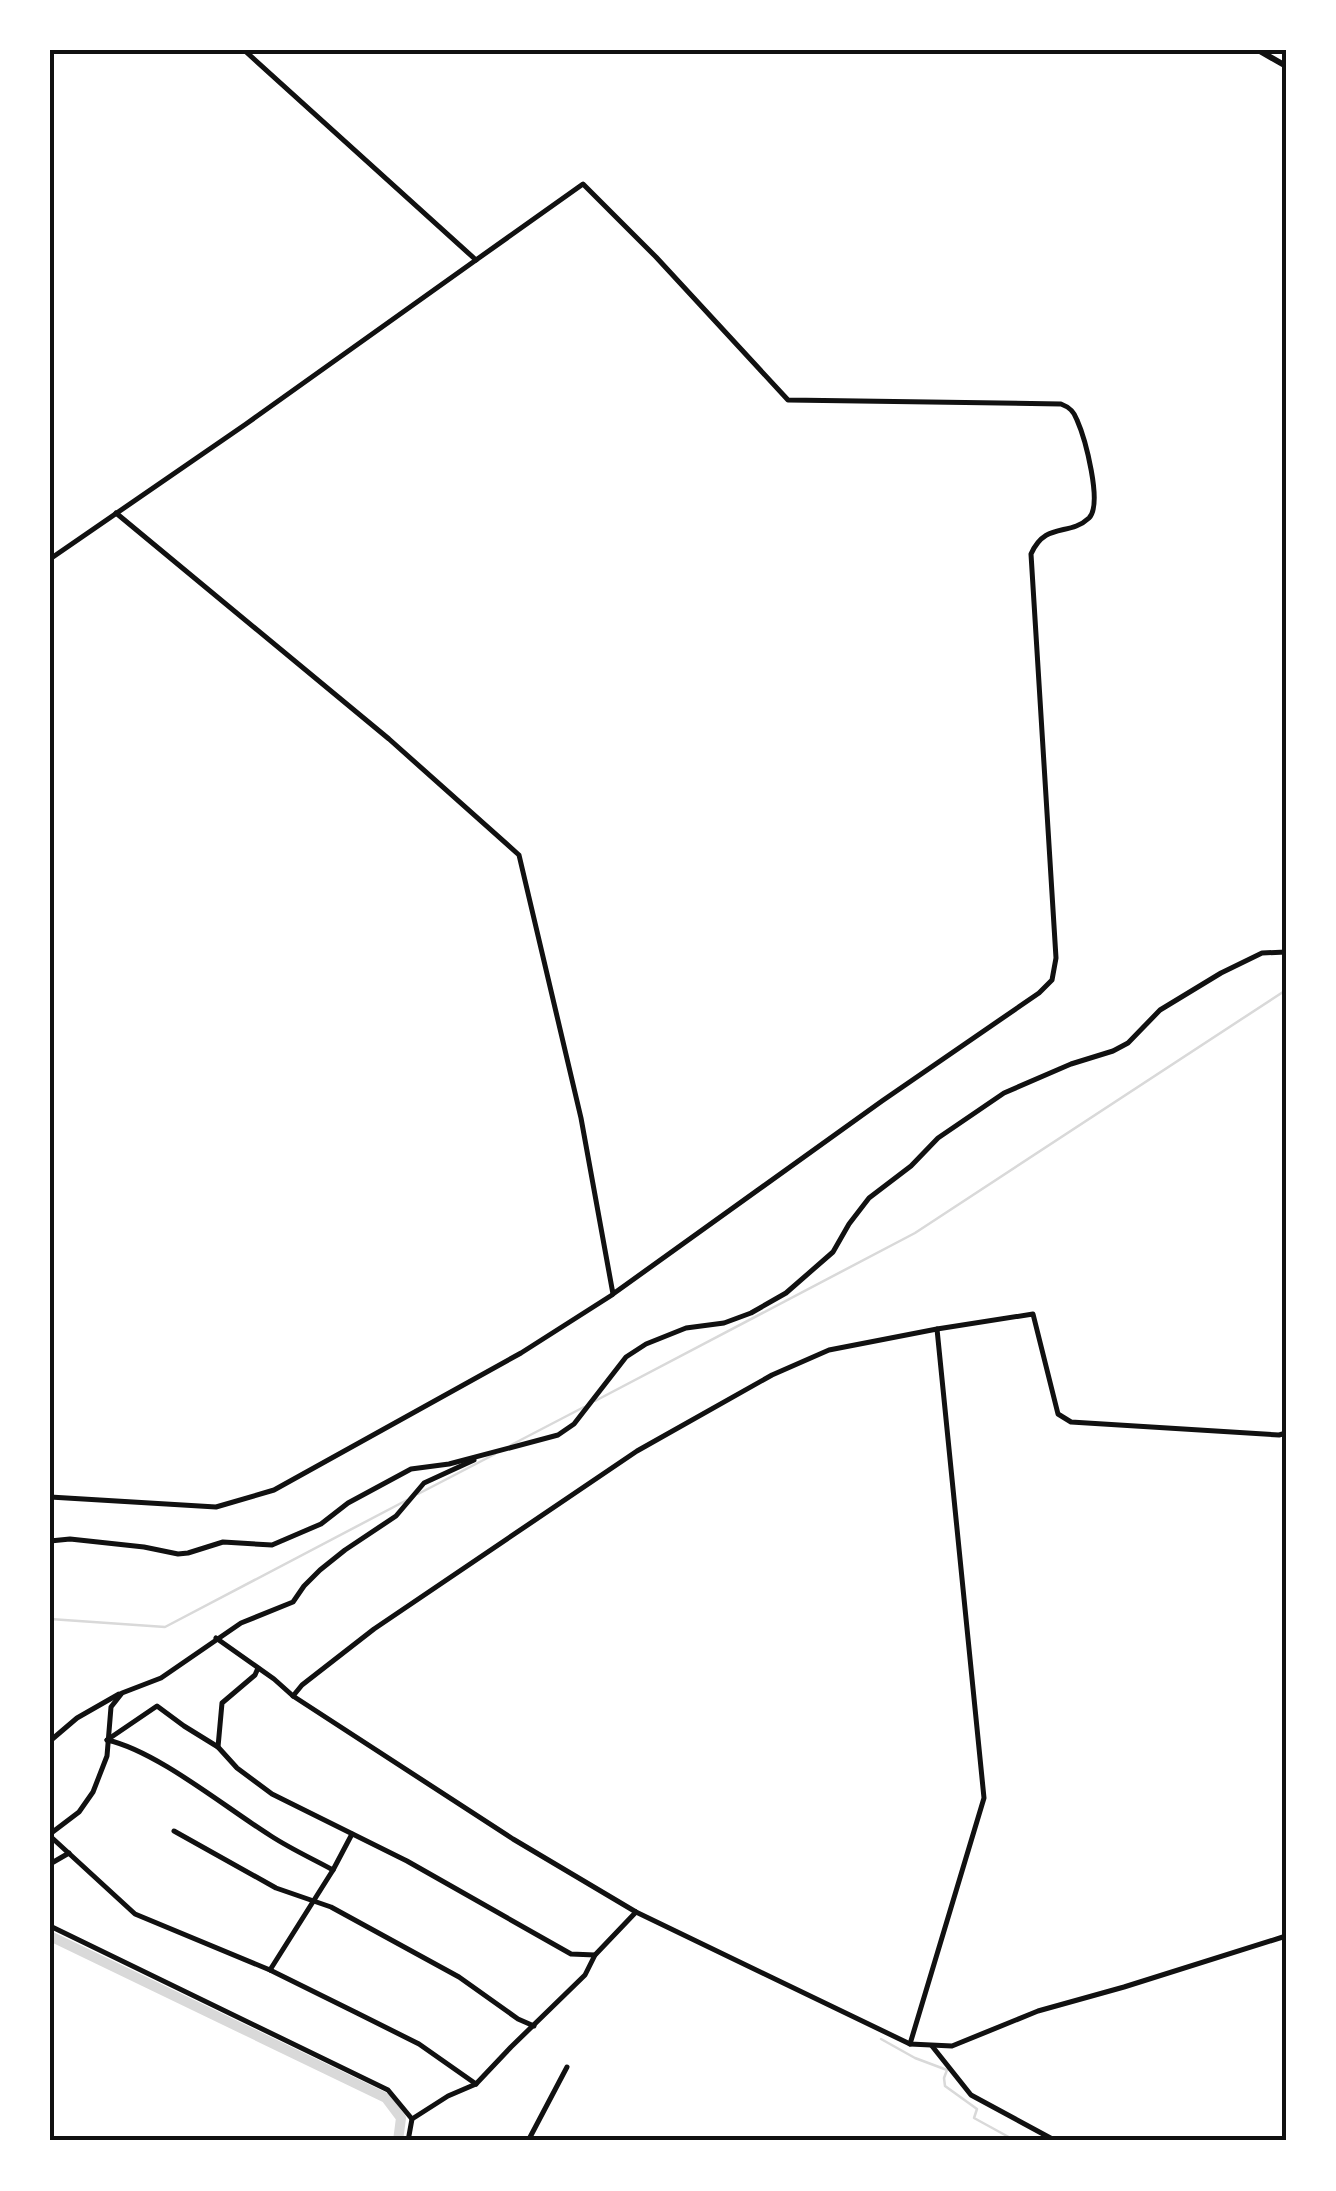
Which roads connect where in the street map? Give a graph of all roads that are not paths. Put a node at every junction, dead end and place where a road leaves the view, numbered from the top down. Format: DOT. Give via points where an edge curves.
graph roads {
  1 [pos="244,50"];
  2 [pos="1258,50"];
  3 [pos="1286,66"];
  4 [pos="476,260"];
  5 [pos="116,513"];
  6 [pos="50,559"];
  7 [pos="1286,952"];
  8 [pos="613,1294"];
  9 [pos="937,1328"];
  10 [pos="1286,1433"];
  11 [pos="481,1455"];
  12 [pos="50,1496"];
  13 [pos="50,1541"];
  14 [pos="216,1638"];
  15 [pos="258,1668"];
  16 [pos="122,1692"];
  17 [pos="293,1696"];
  18 [pos="108,1740"];
  19 [pos="50,1741"];
  20 [pos="218,1747"];
  21 [pos="174,1831"];
  22 [pos="352,1834"];
  23 [pos="50,1835"];
  24 [pos="70,1853"];
  25 [pos="50,1864"];
  26 [pos="334,1870"];
  27 [pos="314,1902"];
  28 [pos="636,1912"];
  29 [pos="50,1926"];
  30 [pos="1286,1936"];
  31 [pos="595,1955"];
  32 [pos="270,1970"];
  33 [pos="534,2026"];
  34 [pos="910,2044"];
  35 [pos="932,2046"];
  36 [pos="567,2068"];
  37 [pos="476,2084"];
  38 [pos="412,2119"];
  39 [pos="408,2141"];
  40 [pos="528,2141"];
  41 [pos="1056,2141"];
  1 -- 4 [label="street"];
  2 -- 3 [label="street"];
  4 -- 5 [label="street"];
  4 -- 8 [label="street" via="583,184 788,400 1061,404 1077,420 1096,490 1092,515 1037,541 1031,554 1056,958 1052,980"];
  5 -- 6 [label="street"];
  5 -- 8 [label="street" via="519,855 581,1118"];
  7 -- 11 [label="street" via="1262,954 1220,974 1160,1010 1128,1043 1004,1093 869,1198 833,1252 786,1293 724,1323 686,1328 646,1344 626,1357 558,1435"];
  8 -- 12 [label="street" via="274,1490 216,1506"];
  9 -- 10 [label="street" via="1034,1314 1058,1414 1071,1422"];
  9 -- 17 [label="street" via="829,1350 772,1374 636,1451 374,1629"];
  9 -- 34 [label="street" via="984,1798"];
  11 -- 13 [label="street" via="411,1469 321,1524 272,1544 223,1542 178,1554"];
  11 -- 14 [label="street" via="424,1483 396,1516 320,1570 293,1602"];
  14 -- 15 [label="street"];
  14 -- 16 [label="street" via="161,1678"];
  15 -- 17 [label="street"];
  15 -- 20 [label="street" via="222,1703"];
  16 -- 18 [label="street" via="111,1707"];
  16 -- 19 [label="street"];
  17 -- 28 [label="street"];
  18 -- 20 [label="street" via="157,1706"];
  18 -- 23 [label="street" via="92,1792"];
  18 -- 26 [label="street" via="166,1767"];
  20 -- 22 [label="street" via="272,1794"];
  21 -- 27 [label="street"];
  22 -- 26 [label="street"];
  22 -- 31 [label="street" via="572,1954"];
  23 -- 24 [label="street"];
  24 -- 25 [label="street"];
  24 -- 32 [label="street" via="135,1914"];
  26 -- 27 [label="street"];
  27 -- 32 [label="street"];
  27 -- 33 [label="street" via="459,1977"];
  28 -- 31 [label="street"];
  28 -- 34 [label="street"];
  29 -- 38 [label="street" via="388,2090"];
  30 -- 35 [label="street" via="1038,2011 952,2046"];
  31 -- 33 [label="street" via="585,1976"];
  32 -- 37 [label="street" via="419,2044"];
  33 -- 37 [label="street"];
  34 -- 35 [label="street"];
  35 -- 41 [label="street" via="971,2095"];
  36 -- 40 [label="street"];
  37 -- 38 [label="street"];
  38 -- 39 [label="street"];
}
